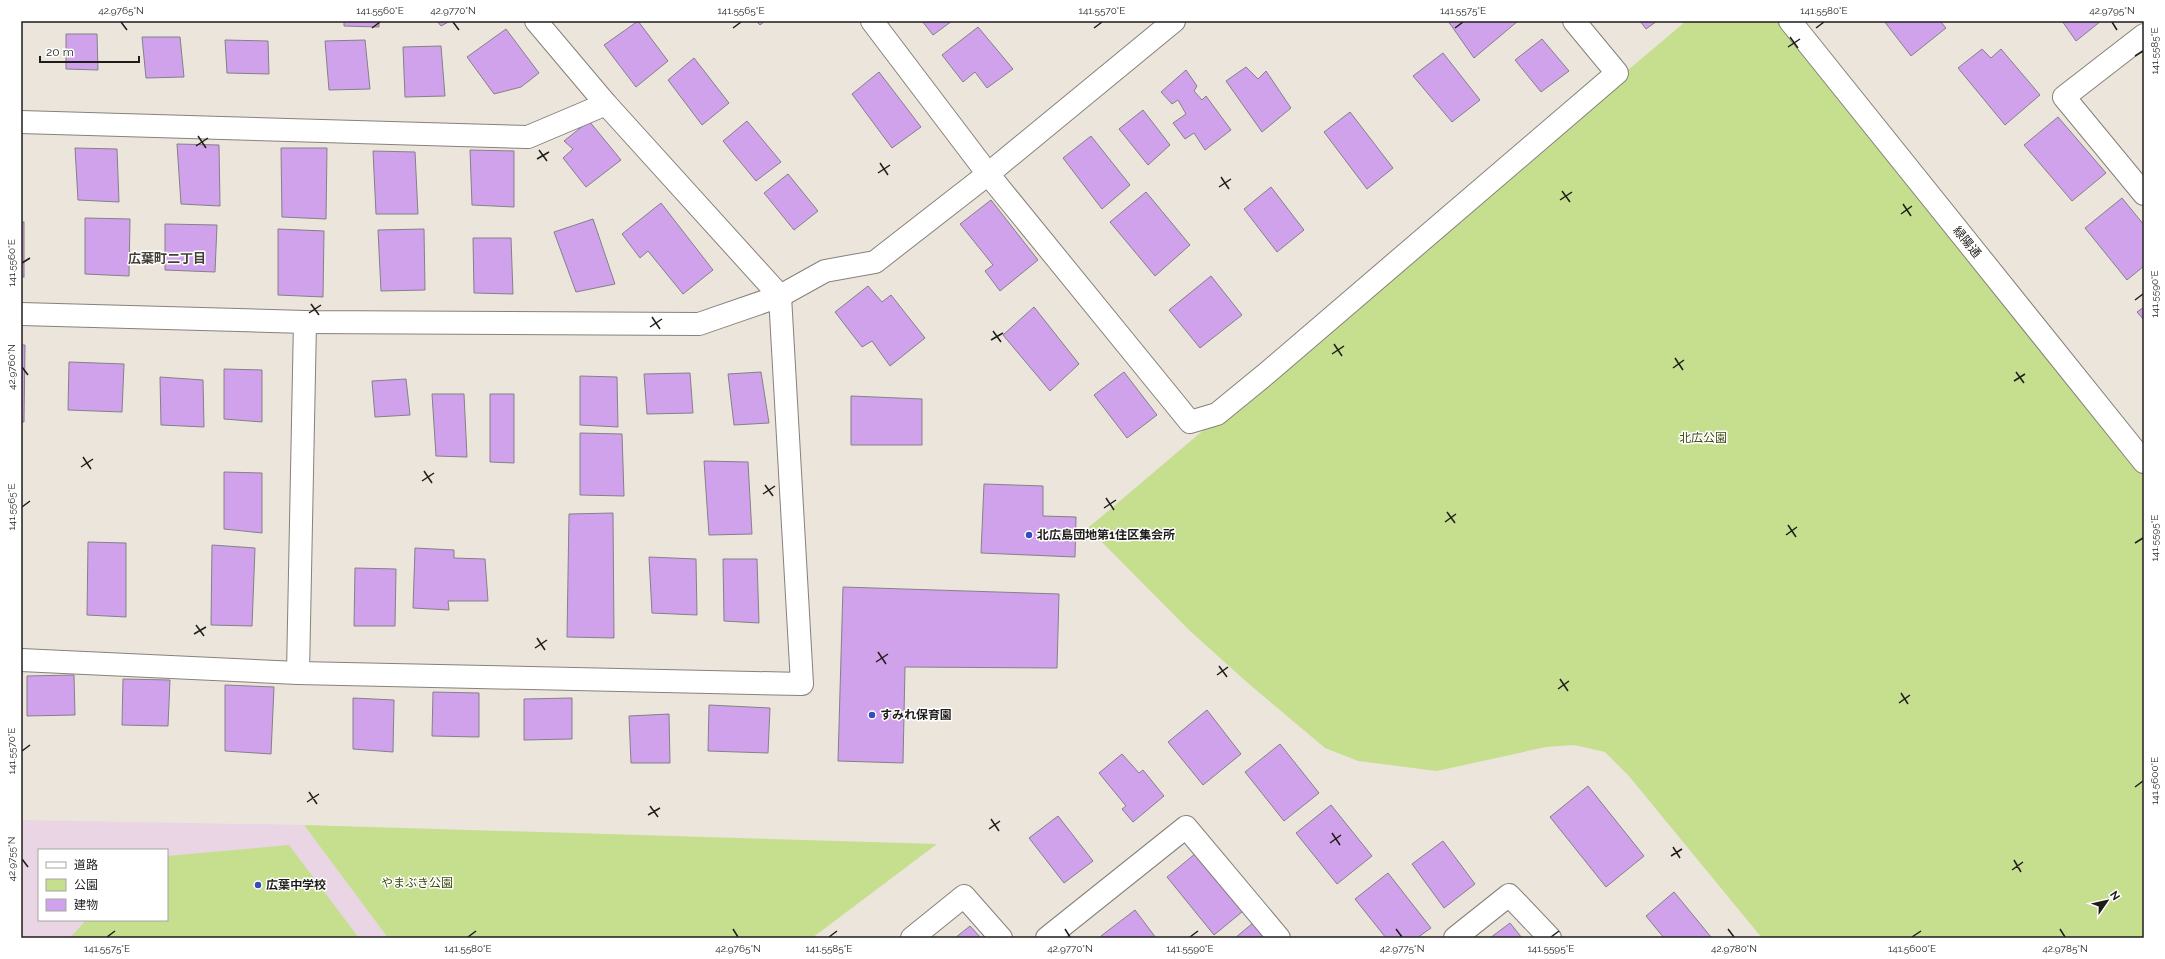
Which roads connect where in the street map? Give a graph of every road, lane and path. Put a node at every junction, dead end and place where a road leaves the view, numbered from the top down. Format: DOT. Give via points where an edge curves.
graph roads {
  1 [pos="536,21"];
  2 [pos="872,21"];
  3 [pos="1174,21"];
  4 [pos="1574,21"];
  5 [pos="1790,21"];
  6 [pos="2144,35"];
  7 [pos="606,104"];
  8 [pos="21,122"];
  9 [pos="988,174"];
  10 [pos="2144,194"];
  11 [pos="780,296"];
  12 [pos="21,314"];
  13 [pos="305,322"];
  14 [pos="2144,462"];
  15 [pos="21,660"];
  16 [pos="298,673"];
  17 [pos="912,938"];
  18 [pos="1001,938"];
  19 [pos="1047,938"];
  20 [pos="1279,938"];
  21 [pos="1455,938"];
  22 [pos="1550,938"];
  1 -- 7 [label="street"];
  2 -- 9 [label="street"];
  3 -- 9 [label="street"];
  4 -- 9 [label="street" via="1617,73 1217,414 1190,422"];
  5 -- 14 [label="street, 緑陽通"];
  6 -- 10 [label="street" via="2064,97"];
  7 -- 8 [label="street" via="528,137"];
  7 -- 11 [label="street"];
  9 -- 11 [label="street" via="875,262 825,271"];
  11 -- 13 [label="street" via="699,324"];
  11 -- 16 [label="street" via="802,684"];
  12 -- 13 [label="street"];
  13 -- 16 [label="street"];
  15 -- 16 [label="street"];
  17 -- 18 [label="street" via="964,896"];
  19 -- 20 [label="street" via="1186,827"];
  21 -- 22 [label="street" via="1510,895"];
}
